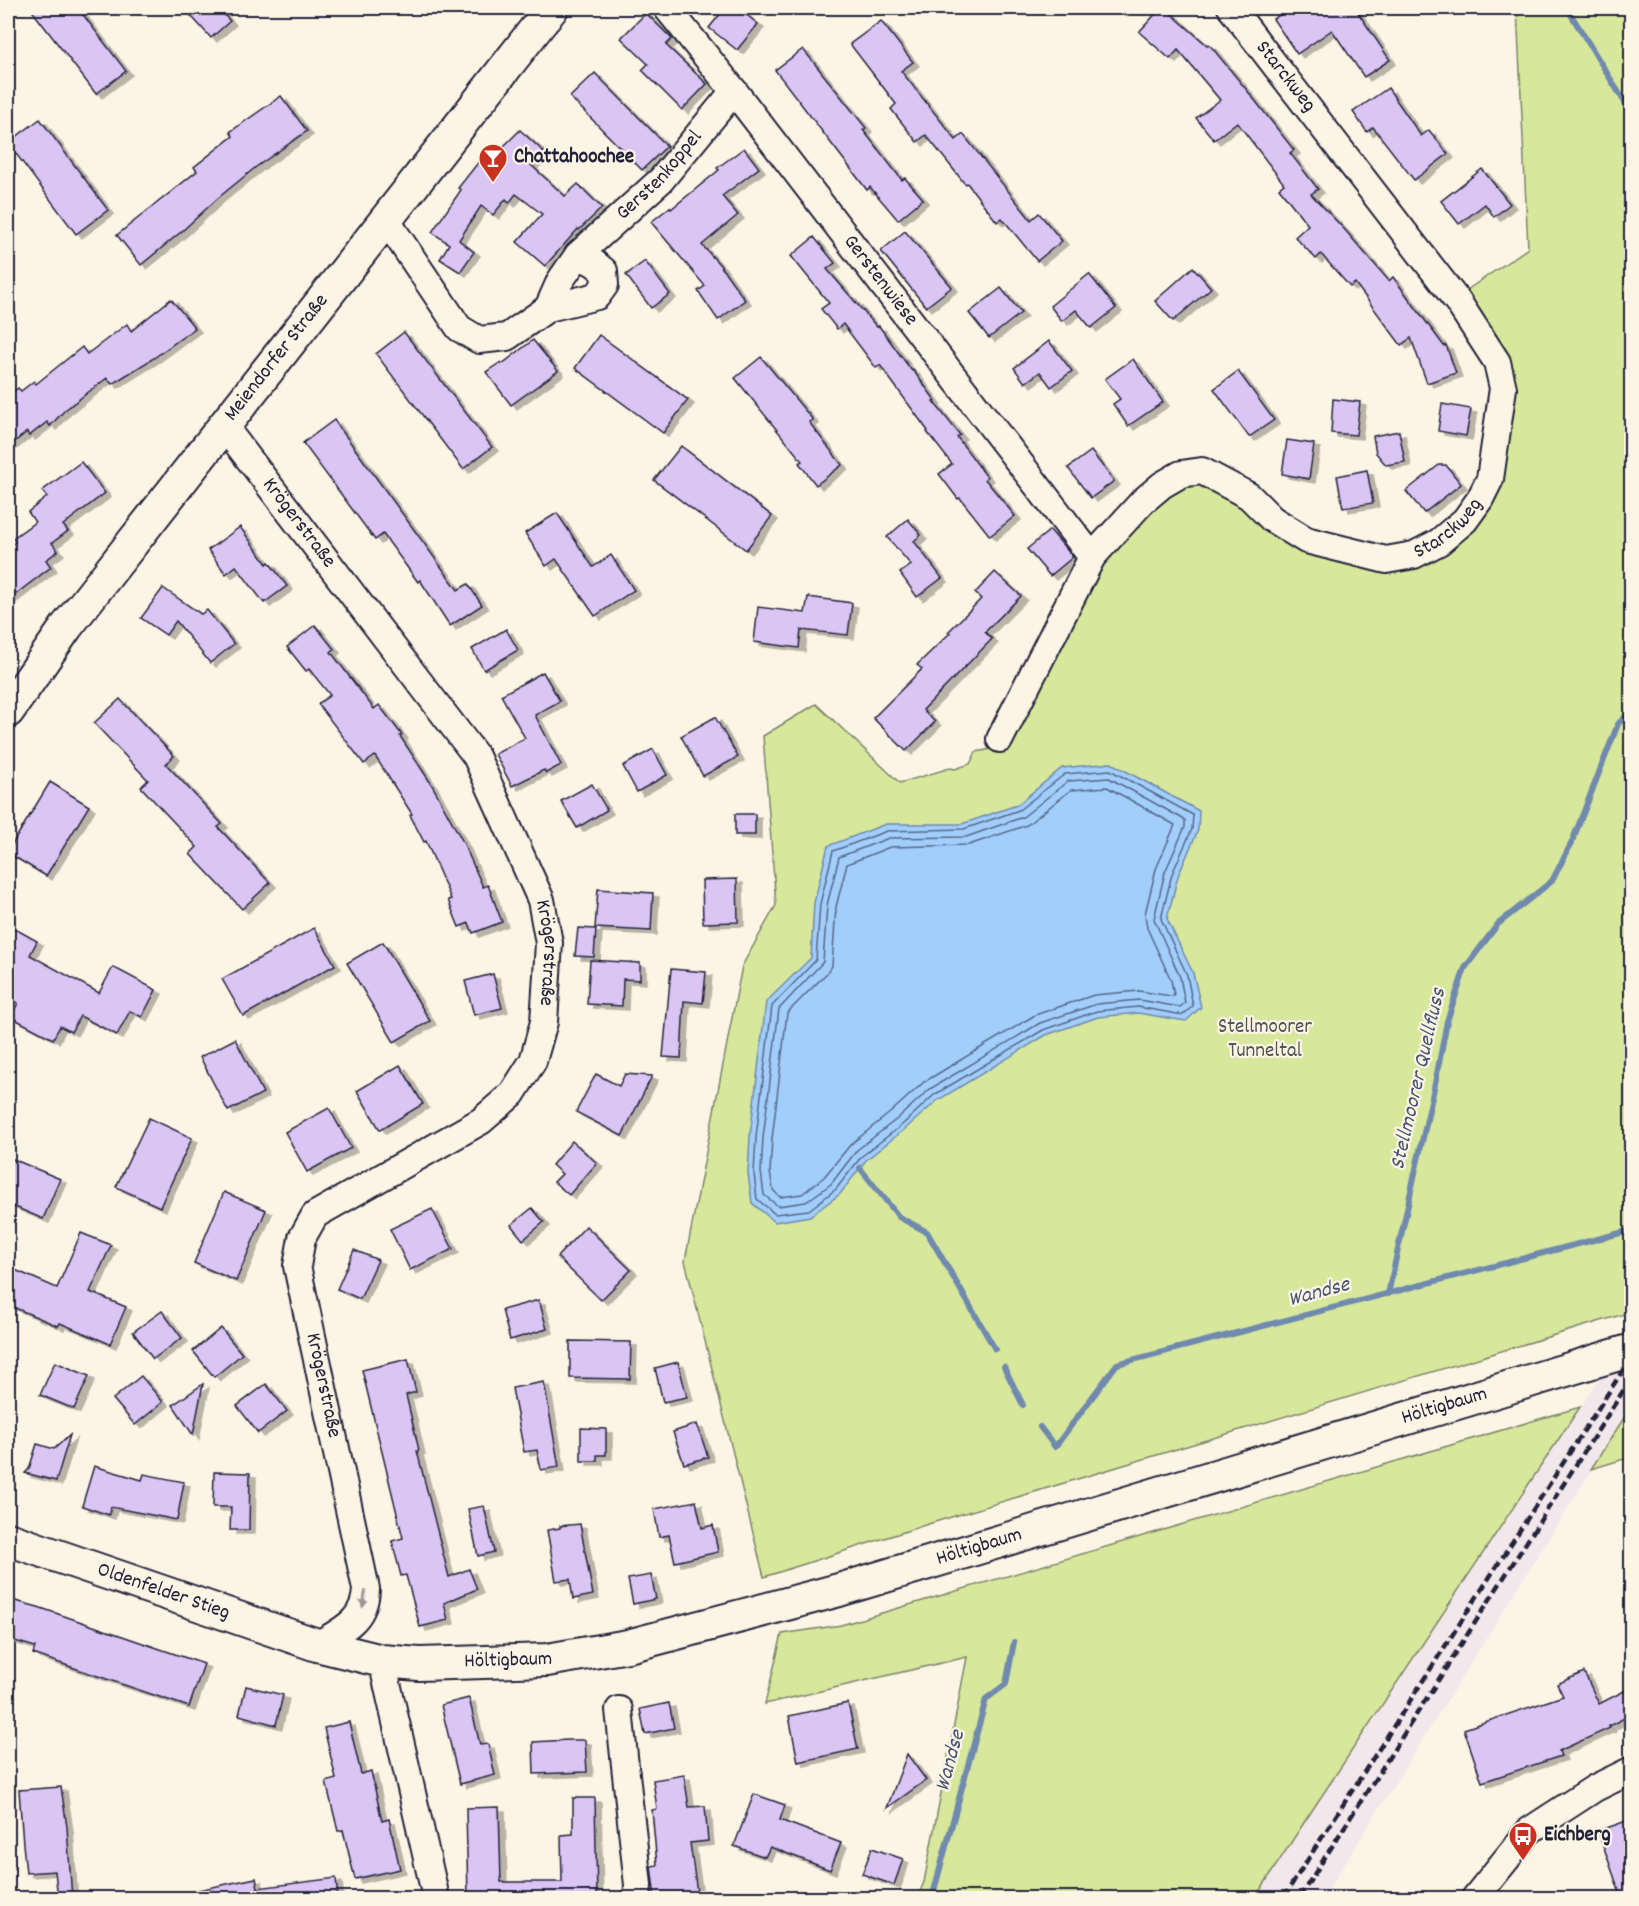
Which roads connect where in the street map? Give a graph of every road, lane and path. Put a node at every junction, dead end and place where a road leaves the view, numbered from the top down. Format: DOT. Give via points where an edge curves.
graph roads {
  1 [pos="552,8"];
  2 [pos="667,8"];
  3 [pos="1231,8"];
  4 [pos="734,91"];
  5 [pos="385,218"];
  6 [pos="578,255"];
  7 [pos="548,308"];
  8 [pos="223,425"];
  9 [pos="1092,557"];
  10 [pos="8,711"];
  11 [pos="1000,739"];
  12 [pos="1632,1350"];
  13 [pos="8,1539"];
  14 [pos="317,1645"];
  15 [pos="382,1661"];
  16 [pos="619,1710"];
  17 [pos="1632,1770"];
  18 [pos="436,1899"];
  19 [pos="637,1899"];
  20 [pos="1475,1899"];
  1 -- 5 [label="main road, Meiendorfer Straße"];
  2 -- 4 [label="street, Gerstenwiese"];
  3 -- 9 [label="street, Starckweg" via="1458,303 1497,362 1503,388 1490,478 1465,520 1439,542 1414,555 1386,560 1306,540 1272,519 1249,496 1202,471 1180,474 1143,501"];
  4 -- 6 [label="street, Gerstenkoppel" via="661,180"];
  4 -- 9 [label="street, Gerstenwiese"];
  5 -- 7 [label="street" via="459,328 479,340 507,337"];
  5 -- 8 [label="main road, Meiendorfer Straße"];
  6 -- 7 [label="street, Gerstenkoppel" via="560,280"];
  6 -- 7 [label="street" via="604,271 605,285 597,296"];
  8 -- 10 [label="main road, Meiendorfer Straße" via="67,626"];
  8 -- 14 [label="street, Krögerstraße, one-way" via="476,756 541,900 549,943 544,1022 533,1061 512,1094 478,1123 315,1215 302,1238 297,1266 366,1589 363,1608 346,1628"];
  9 -- 11 [label="street, Starckweg"];
  12 -- 15 [label="main road, Höltigbaum" via="839,1590 628,1646 546,1660 419,1664"];
  13 -- 14 [label="main road, Oldenfelder Stieg"];
  14 -- 15 [label="main road, Höltigbaum"];
  15 -- 18 [label="street"];
  16 -- 19 [label="street"];
  17 -- 20 [label="street" via="1595,1788 1529,1831"];
}
